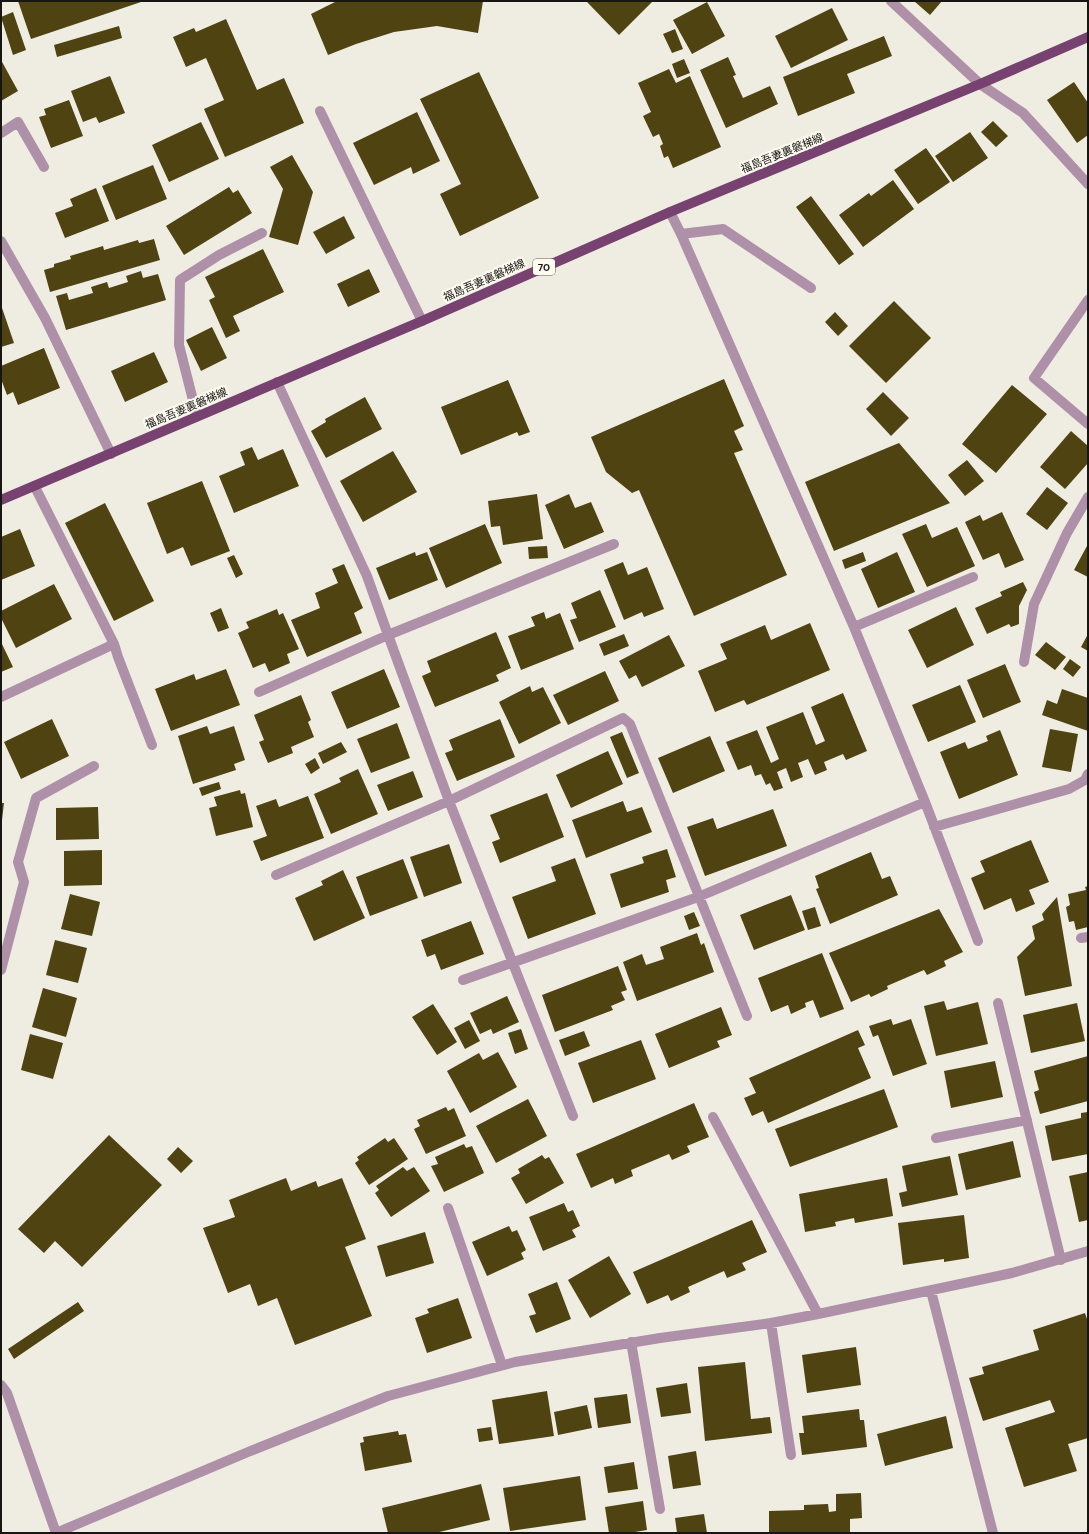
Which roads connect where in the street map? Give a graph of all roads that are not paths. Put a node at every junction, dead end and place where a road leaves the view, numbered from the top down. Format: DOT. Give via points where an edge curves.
graph roads {
  1 [pos="891,1"];
  2 [pos="1088,37"];
  3 [pos="980,84"];
  4 [pos="320,111"];
  5 [pos="1,133"];
  6 [pos="44,167"];
  7 [pos="1088,184"];
  8 [pos="670,212"];
  9 [pos="262,233"];
  10 [pos="681,234"];
  11 [pos="1,241"];
  12 [pos="811,288"];
  13 [pos="1088,300"];
  14 [pos="422,321"];
  15 [pos="277,382"];
  16 [pos="198,416"];
  17 [pos="1088,424"];
  18 [pos="111,454"];
  19 [pos="35,487"];
  20 [pos="1088,498"];
  21 [pos="1,500"];
  22 [pos="614,544"];
  23 [pos="973,577"];
  24 [pos="854,628"];
  25 [pos="388,635"];
  26 [pos="114,644"];
  27 [pos="1024,662"];
  28 [pos="260,692"];
  29 [pos="1,697"];
  30 [pos="152,745"];
  31 [pos="94,766"];
  32 [pos="1088,774"];
  33 [pos="449,801"];
  34 [pos="925,802"];
  35 [pos="934,827"];
  36 [pos="276,876"];
  37 [pos="698,897"];
  38 [pos="978,941"];
  39 [pos="512,962"];
  40 [pos="1,970"];
  41 [pos="463,980"];
  42 [pos="998,1003"];
  43 [pos="747,1016"];
  44 [pos="573,1116"];
  45 [pos="713,1116"];
  46 [pos="1027,1120"];
  47 [pos="936,1138"];
  48 [pos="448,1208"];
  49 [pos="1088,1251"];
  50 [pos="1061,1260"];
  51 [pos="931,1291"];
  52 [pos="818,1314"];
  53 [pos="771,1323"];
  54 [pos="631,1342"];
  55 [pos="502,1365"];
  56 [pos="1,1385"];
  57 [pos="791,1455"];
  58 [pos="660,1509"];
  59 [pos="56,1533"];
  60 [pos="993,1533"];
  1 -- 3 [label="street"];
  2 -- 3 [label="main road, 福島吾妻裏磐梯線 / 70"];
  3 -- 7 [label="street" via="1023,113"];
  3 -- 8 [label="main road, 福島吾妻裏磐梯線 / 70"];
  4 -- 14 [label="street"];
  5 -- 6 [label="street" via="18,122"];
  8 -- 10 [label="street"];
  8 -- 14 [label="main road, 福島吾妻裏磐梯線 / 70"];
  9 -- 16 [label="street" via="219,255 180,280 179,345"];
  10 -- 12 [label="street" via="723,229"];
  10 -- 24 [label="street"];
  11 -- 18 [label="street" via="45,318"];
  13 -- 17 [label="street" via="1034,378"];
  14 -- 15 [label="main road, 福島吾妻裏磐梯線 / 70"];
  15 -- 16 [label="main road, 福島吾妻裏磐梯線 / 70"];
  15 -- 25 [label="street" via="368,576"];
  16 -- 18 [label="main road, 福島吾妻裏磐梯線 / 70"];
  18 -- 19 [label="main road, 福島吾妻裏磐梯線 / 70"];
  19 -- 21 [label="main road, 福島吾妻裏磐梯線 / 70"];
  19 -- 26 [label="street"];
  20 -- 27 [label="street" via="1066,533 1034,604"];
  22 -- 25 [label="street"];
  23 -- 24 [label="street"];
  24 -- 34 [label="street"];
  25 -- 28 [label="street"];
  25 -- 33 [label="street"];
  26 -- 29 [label="street"];
  26 -- 30 [label="street"];
  31 -- 40 [label="street" via="36,798 18,862 24,882"];
  32 -- 35 [label="street" via="1085,780 1068,789"];
  33 -- 36 [label="street"];
  33 -- 37 [label="street" via="624,718 630,724"];
  33 -- 39 [label="street"];
  34 -- 35 [label="street"];
  34 -- 37 [label="street"];
  35 -- 38 [label="street"];
  37 -- 39 [label="street"];
  37 -- 43 [label="street"];
  39 -- 41 [label="street"];
  39 -- 44 [label="street"];
  42 -- 46 [label="street"];
  45 -- 52 [label="street"];
  46 -- 47 [label="street"];
  46 -- 50 [label="street"];
  48 -- 55 [label="street"];
  49 -- 50 [label="street"];
  50 -- 51 [label="street"];
  51 -- 52 [label="street"];
  51 -- 60 [label="street"];
  52 -- 53 [label="street"];
  53 -- 54 [label="street"];
  53 -- 57 [label="street"];
  54 -- 55 [label="street"];
  54 -- 58 [label="street"];
  55 -- 59 [label="street" via="388,1396"];
  56 -- 59 [label="street" via="7,1393"];
}
